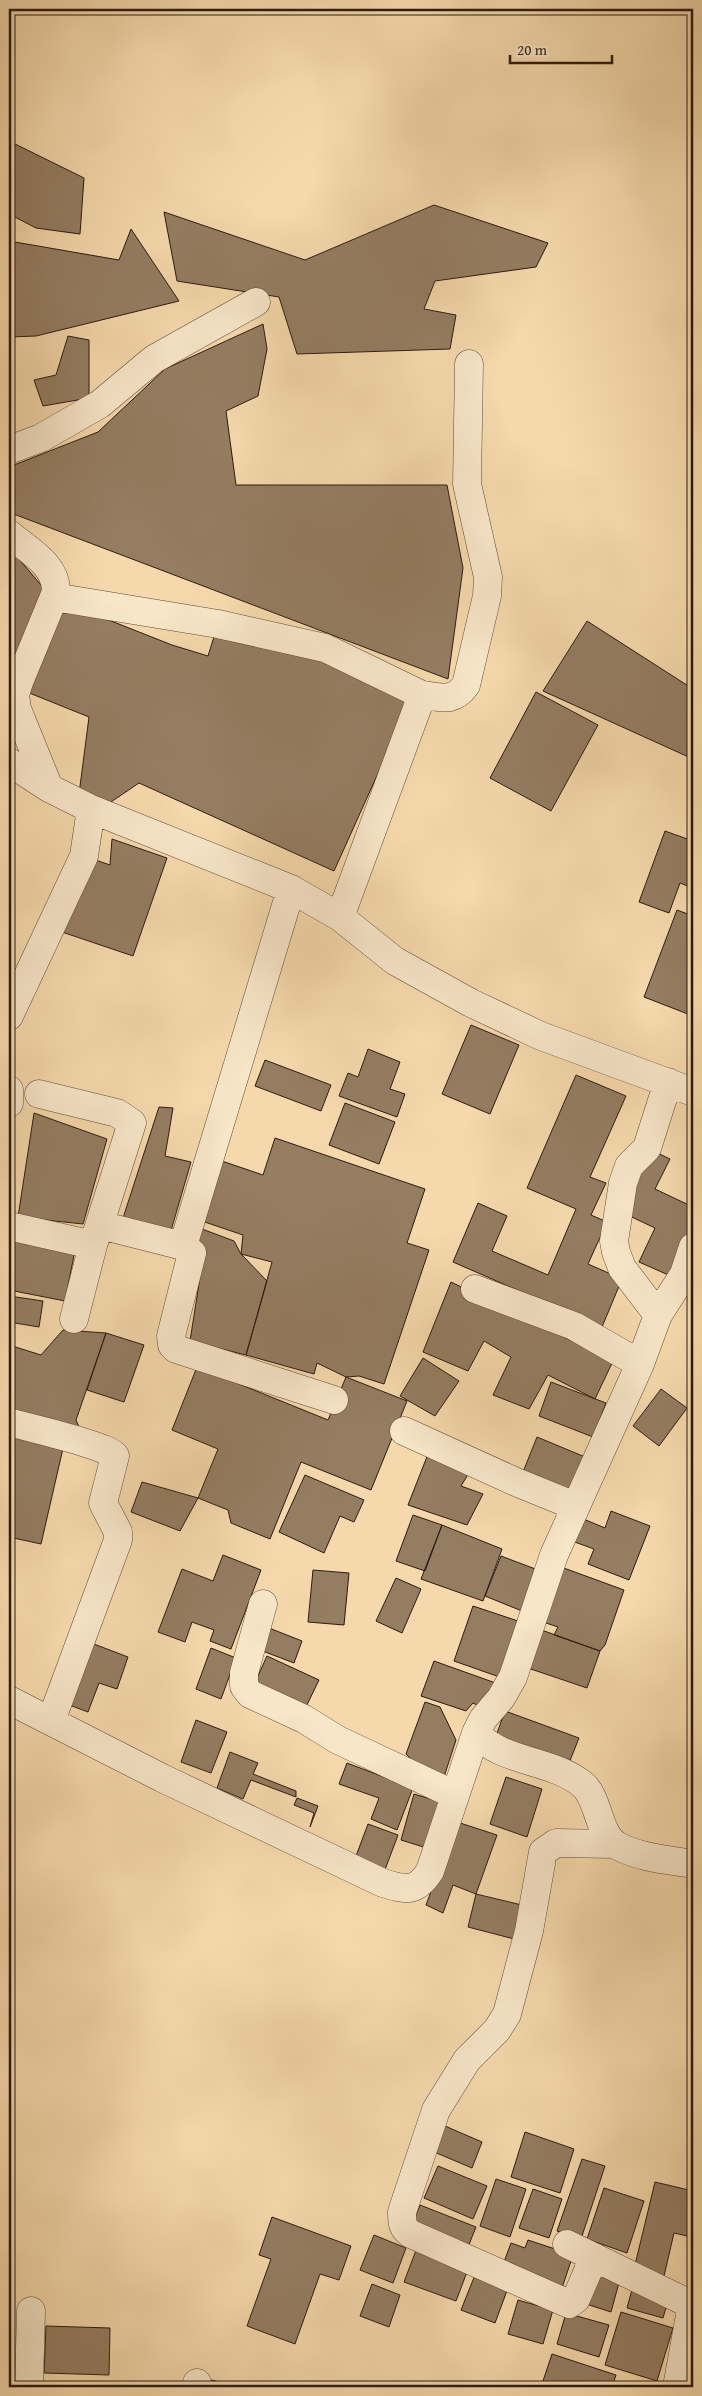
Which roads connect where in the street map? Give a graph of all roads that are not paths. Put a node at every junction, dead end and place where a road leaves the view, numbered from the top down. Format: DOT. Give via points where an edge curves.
graph roads {
  1 [pos="256,302"];
  2 [pos="469,364"];
  3 [pos="9,450"];
  4 [pos="9,534"];
  5 [pos="54,597"];
  6 [pos="422,695"];
  7 [pos="9,762"];
  8 [pos="49,788"];
  9 [pos="91,809"];
  10 [pos="291,889"];
  11 [pos="340,917"];
  12 [pos="9,1016"];
  13 [pos="668,1082"];
  14 [pos="9,1090"];
  15 [pos="693,1092"];
  16 [pos="38,1094"];
  17 [pos="9,1102"];
  18 [pos="9,1226"];
  19 [pos="97,1235"];
  20 [pos="183,1246"];
  21 [pos="693,1247"];
  22 [pos="475,1289"];
  23 [pos="658,1315"];
  24 [pos="74,1319"];
  25 [pos="640,1364"];
  26 [pos="334,1400"];
  27 [pos="9,1422"];
  28 [pos="404,1431"];
  29 [pos="575,1506"];
  30 [pos="263,1604"];
  31 [pos="9,1700"];
  32 [pos="51,1721"];
  33 [pos="476,1734"];
  34 [pos="455,1795"];
  35 [pos="615,1844"];
  36 [pos="693,1864"];
  37 [pos="567,2244"];
  38 [pos="594,2257"];
  39 [pos="693,2302"];
  40 [pos="31,2311"];
  41 [pos="22,2377"];
  42 [pos="677,2387"];
  1 -- 3 [label="street" via="154,359 100,404 41,438"];
  2 -- 6 [label="street" via="467,484 487,567 487,596 466,685 451,698"];
  4 -- 5 [label="street" via="54,574"];
  5 -- 6 [label="street" via="218,624 324,648"];
  5 -- 8 [label="street" via="16,696 17,710"];
  6 -- 11 [label="street"];
  7 -- 8 [label="street"];
  8 -- 9 [label="street"];
  9 -- 10 [label="street"];
  9 -- 12 [label="street" via="84,856"];
  10 -- 11 [label="street"];
  10 -- 20 [label="street"];
  11 -- 13 [label="street" via="395,961 471,1002 541,1036"];
  13 -- 15 [label="street"];
  13 -- 23 [label="street" via="647,1148 629,1166 623,1183 614,1241 622,1268"];
  14 -- 17 [label="street"];
  16 -- 19 [label="street" via="118,1113 132,1123"];
  18 -- 19 [label="street"];
  19 -- 20 [label="street"];
  19 -- 24 [label="street"];
  20 -- 26 [label="street" via="189,1249 192,1258 170,1336 176,1349"];
  21 -- 23 [label="street" via="684,1274"];
  22 -- 25 [label="street" via="574,1326"];
  23 -- 25 [label="street"];
  25 -- 29 [label="street"];
  27 -- 32 [label="street" via="94,1445 112,1451 115,1456 104,1503 118,1532 118,1540"];
  28 -- 29 [label="street"];
  29 -- 33 [label="street" via="554,1555 513,1677"];
  30 -- 34 [label="street" via="243,1681 250,1694"];
  31 -- 32 [label="street"];
  32 -- 34 [label="street" via="179,1786 383,1883 404,1889 416,1887 430,1871"];
  33 -- 34 [label="street"];
  33 -- 35 [label="street" via="485,1744 560,1771 585,1786"];
  35 -- 36 [label="street" via="641,1854"];
  35 -- 38 [label="street" via="556,1843 543,1852 529,1931 507,2014 498,2030 468,2060 436,2110 402,2212 402,2224 411,2234 568,2304 576,2299"];
  37 -- 38 [label="street"];
  38 -- 39 [label="street"];
  39 -- 42 [label="street"];
  40 -- 41 [label="street"];
}
